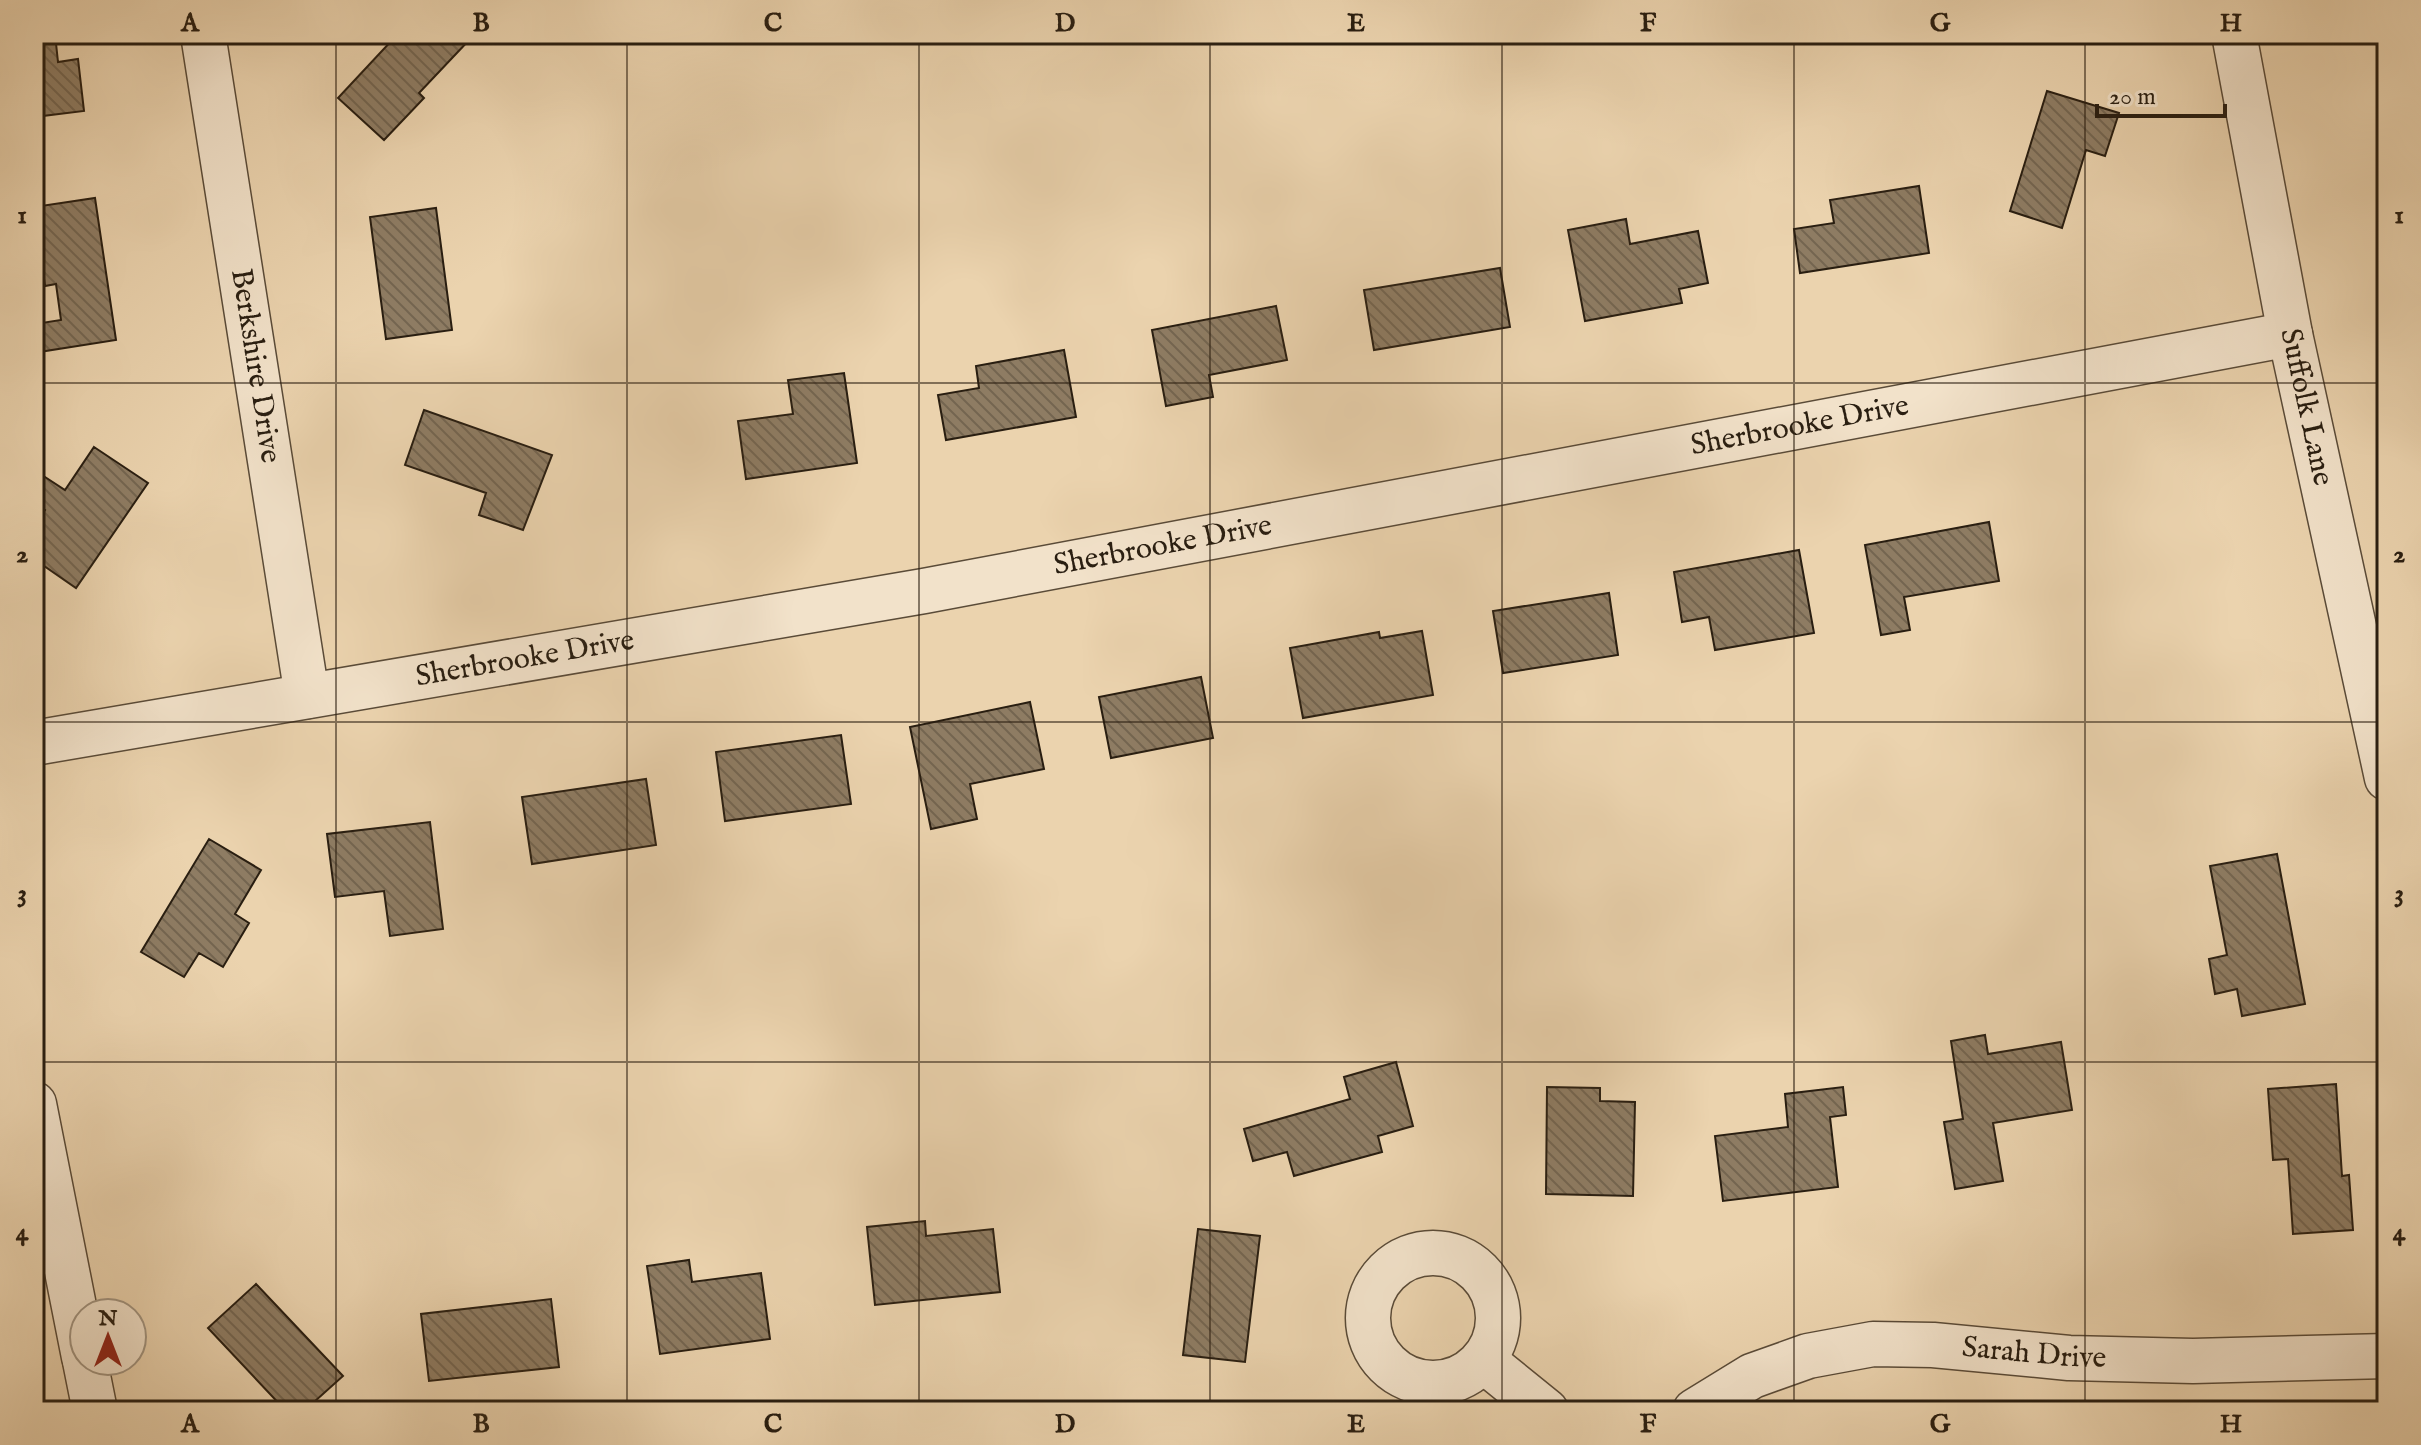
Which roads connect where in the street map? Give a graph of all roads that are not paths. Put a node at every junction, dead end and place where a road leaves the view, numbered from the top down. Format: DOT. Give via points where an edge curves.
graph roads {
  1 [pos="203,34"];
  2 [pos="2234,34"];
  3 [pos="2290,334"];
  4 [pos="307,696"];
  5 [pos="34,743"];
  6 [pos="2387,778"];
  7 [pos="34,1104"];
  8 [pos="72,1297"];
  9 [pos="2387,1356"];
  10 [pos="1483,1360"];
  11 [pos="88,1377"];
  12 [pos="1410,1396"];
  13 [pos="95,1411"];
  14 [pos="1546,1411"];
  15 [pos="1695,1411"];
  1 -- 4 [label="street, Berkshire Drive"];
  2 -- 3 [label="street, Suffolk Lane"];
  3 -- 4 [label="street, Sherbrooke Drive" via="924,591"];
  3 -- 6 [label="street, Suffolk Lane"];
  4 -- 5 [label="street, Sherbrooke Drive"];
  7 -- 8 [label="street"];
  9 -- 15 [label="street, Sarah Drive" via="2193,1361 1873,1344 1808,1356 1752,1376"];
  10 -- 12 [label="street" via="1470,1371"];
  10 -- 12 [label="street" via="1498,1319 1485,1278 1447,1254 1404,1259 1386,1272 1368,1312 1379,1354 1403,1376"];
  10 -- 14 [label="street"];
  11 -- 13 [label="street"];
}
